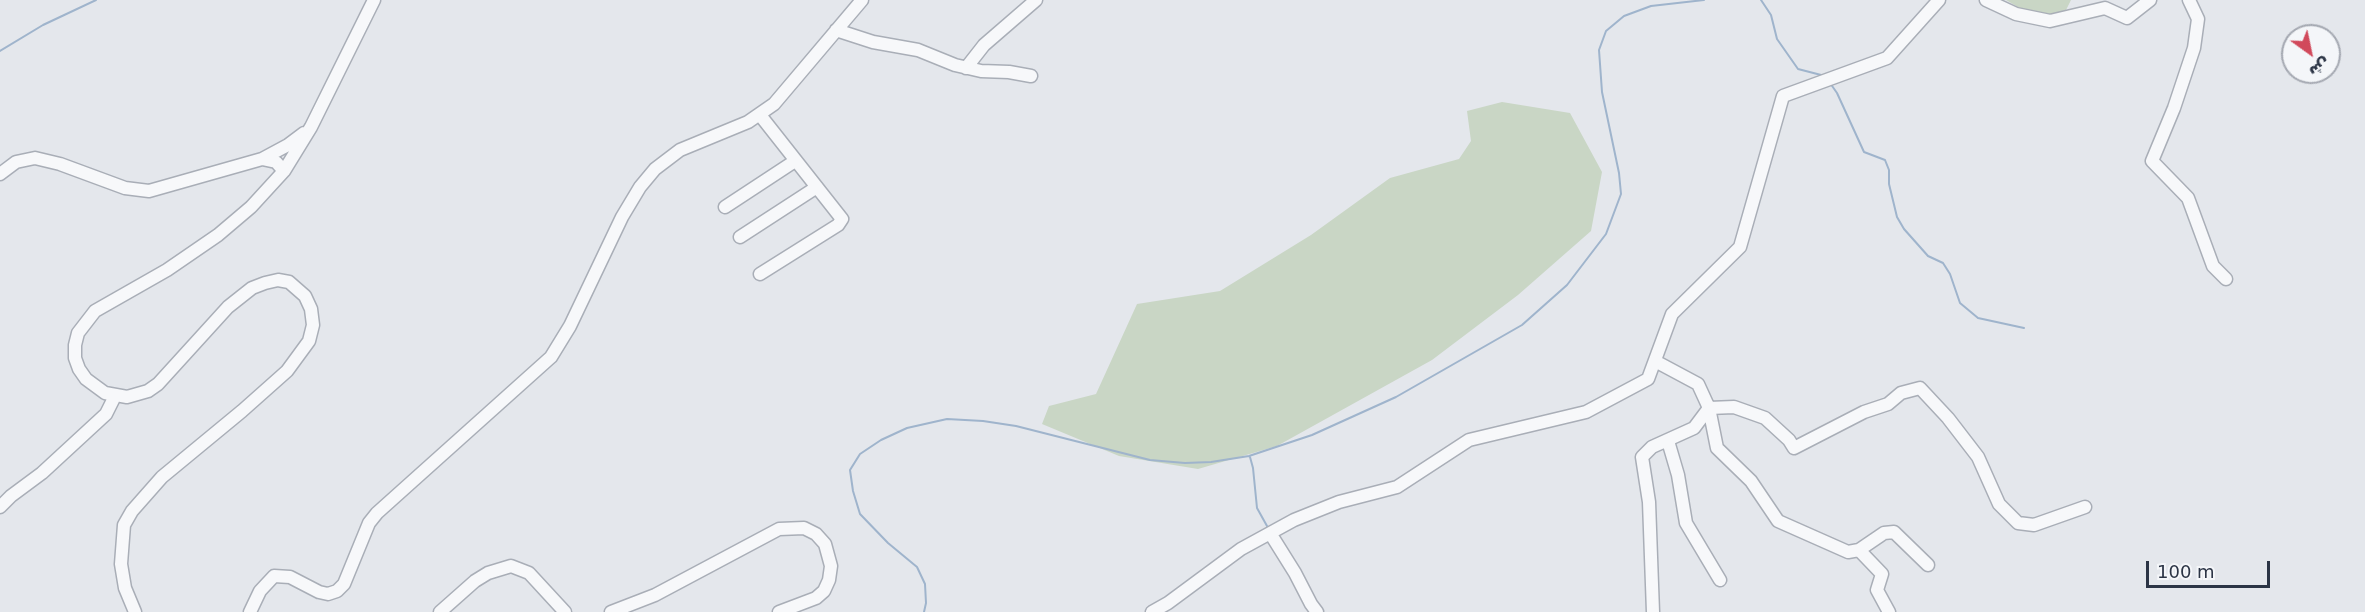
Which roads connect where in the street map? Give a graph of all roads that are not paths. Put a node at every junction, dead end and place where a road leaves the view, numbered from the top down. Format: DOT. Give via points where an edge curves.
graph roads {
  1 [pos="374,0"];
  2 [pos="861,0"];
  3 [pos="1036,0"];
  4 [pos="1939,0"];
  5 [pos="1986,0"];
  6 [pos="2150,0"];
  7 [pos="2189,0"];
  8 [pos="836,30"];
  9 [pos="966,68"];
  10 [pos="1031,76"];
  11 [pos="760,115"];
  12 [pos="310,127"];
  13 [pos="262,159"];
  14 [pos="795,160"];
  15 [pos="284,171"];
  16 [pos="0,174"];
  17 [pos="817,187"];
  18 [pos="725,207"];
  19 [pos="740,237"];
  20 [pos="760,273"];
  21 [pos="2226,279"];
  22 [pos="1654,361"];
  23 [pos="115,396"];
  24 [pos="1709,408"];
  25 [pos="1668,441"];
  26 [pos="0,507"];
  27 [pos="2085,507"];
  28 [pos="1270,533"];
  29 [pos="1859,550"];
  30 [pos="1928,565"];
  31 [pos="1720,580"];
  32 [pos="135,612"];
  33 [pos="250,612"];
  34 [pos="440,612"];
  35 [pos="565,612"];
  36 [pos="611,612"];
  37 [pos="779,612"];
  38 [pos="1152,612"];
  39 [pos="1317,612"];
  40 [pos="1653,612"];
  41 [pos="1889,612"];
  1 -- 12 [label="street"];
  2 -- 8 [label="street"];
  3 -- 9 [label="street" via="984,45"];
  4 -- 22 [label="street" via="1887,57 1783,96 1740,247 1672,314"];
  5 -- 6 [label="street" via="2016,14 2050,21 2105,8 2127,18"];
  7 -- 21 [label="street" via="2198,19 2194,48 2175,108 2152,160 2188,198 2213,266"];
  8 -- 9 [label="street" via="918,50"];
  8 -- 11 [label="street" via="784,93"];
  9 -- 10 [label="street"];
  11 -- 14 [label="street"];
  11 -- 33 [label="street" via="680,150 655,169 621,217 570,326 551,357 377,513 369,523 350,573 337,591 319,592 290,577 274,576 260,591"];
  12 -- 13 [label="street"];
  12 -- 15 [label="street"];
  13 -- 15 [label="street" via="276,162"];
  13 -- 16 [label="street" via="149,191 125,188 35,158 16,162"];
  14 -- 17 [label="street"];
  14 -- 18 [label="street"];
  15 -- 23 [label="street" via="218,235 167,270 109,301 85,320 75,345 79,369 94,387"];
  17 -- 19 [label="street"];
  17 -- 20 [label="street" via="841,215 841,222"];
  22 -- 24 [label="street" via="1698,384"];
  22 -- 28 [label="street" via="1648,379 1586,412 1469,440 1397,487 1329,506"];
  23 -- 26 [label="street" via="106,414"];
  23 -- 32 [label="street" via="138,395 158,384 228,307 252,288 278,280 289,282 305,296 313,326 299,357 242,411 162,477 124,525 125,588"];
  24 -- 25 [label="street" via="1694,428"];
  24 -- 27 [label="street" via="1734,407 1765,418 1794,448 1888,404 1901,393 1920,388 1978,457 1999,504 2018,524 2034,525"];
  24 -- 29 [label="street" via="1717,448 1751,482 1778,521 1848,552"];
  25 -- 31 [label="street" via="1686,523"];
  25 -- 40 [label="street" via="1652,447 1642,457 1649,502"];
  28 -- 38 [label="street"];
  28 -- 39 [label="street"];
  29 -- 30 [label="street" via="1884,532 1894,532"];
  29 -- 41 [label="street" via="1882,574 1877,590"];
  34 -- 35 [label="street" via="475,581 511,566 529,573"];
  36 -- 37 [label="street" via="655,595 779,529 804,528 825,544 831,566 829,580 816,598"];
}
